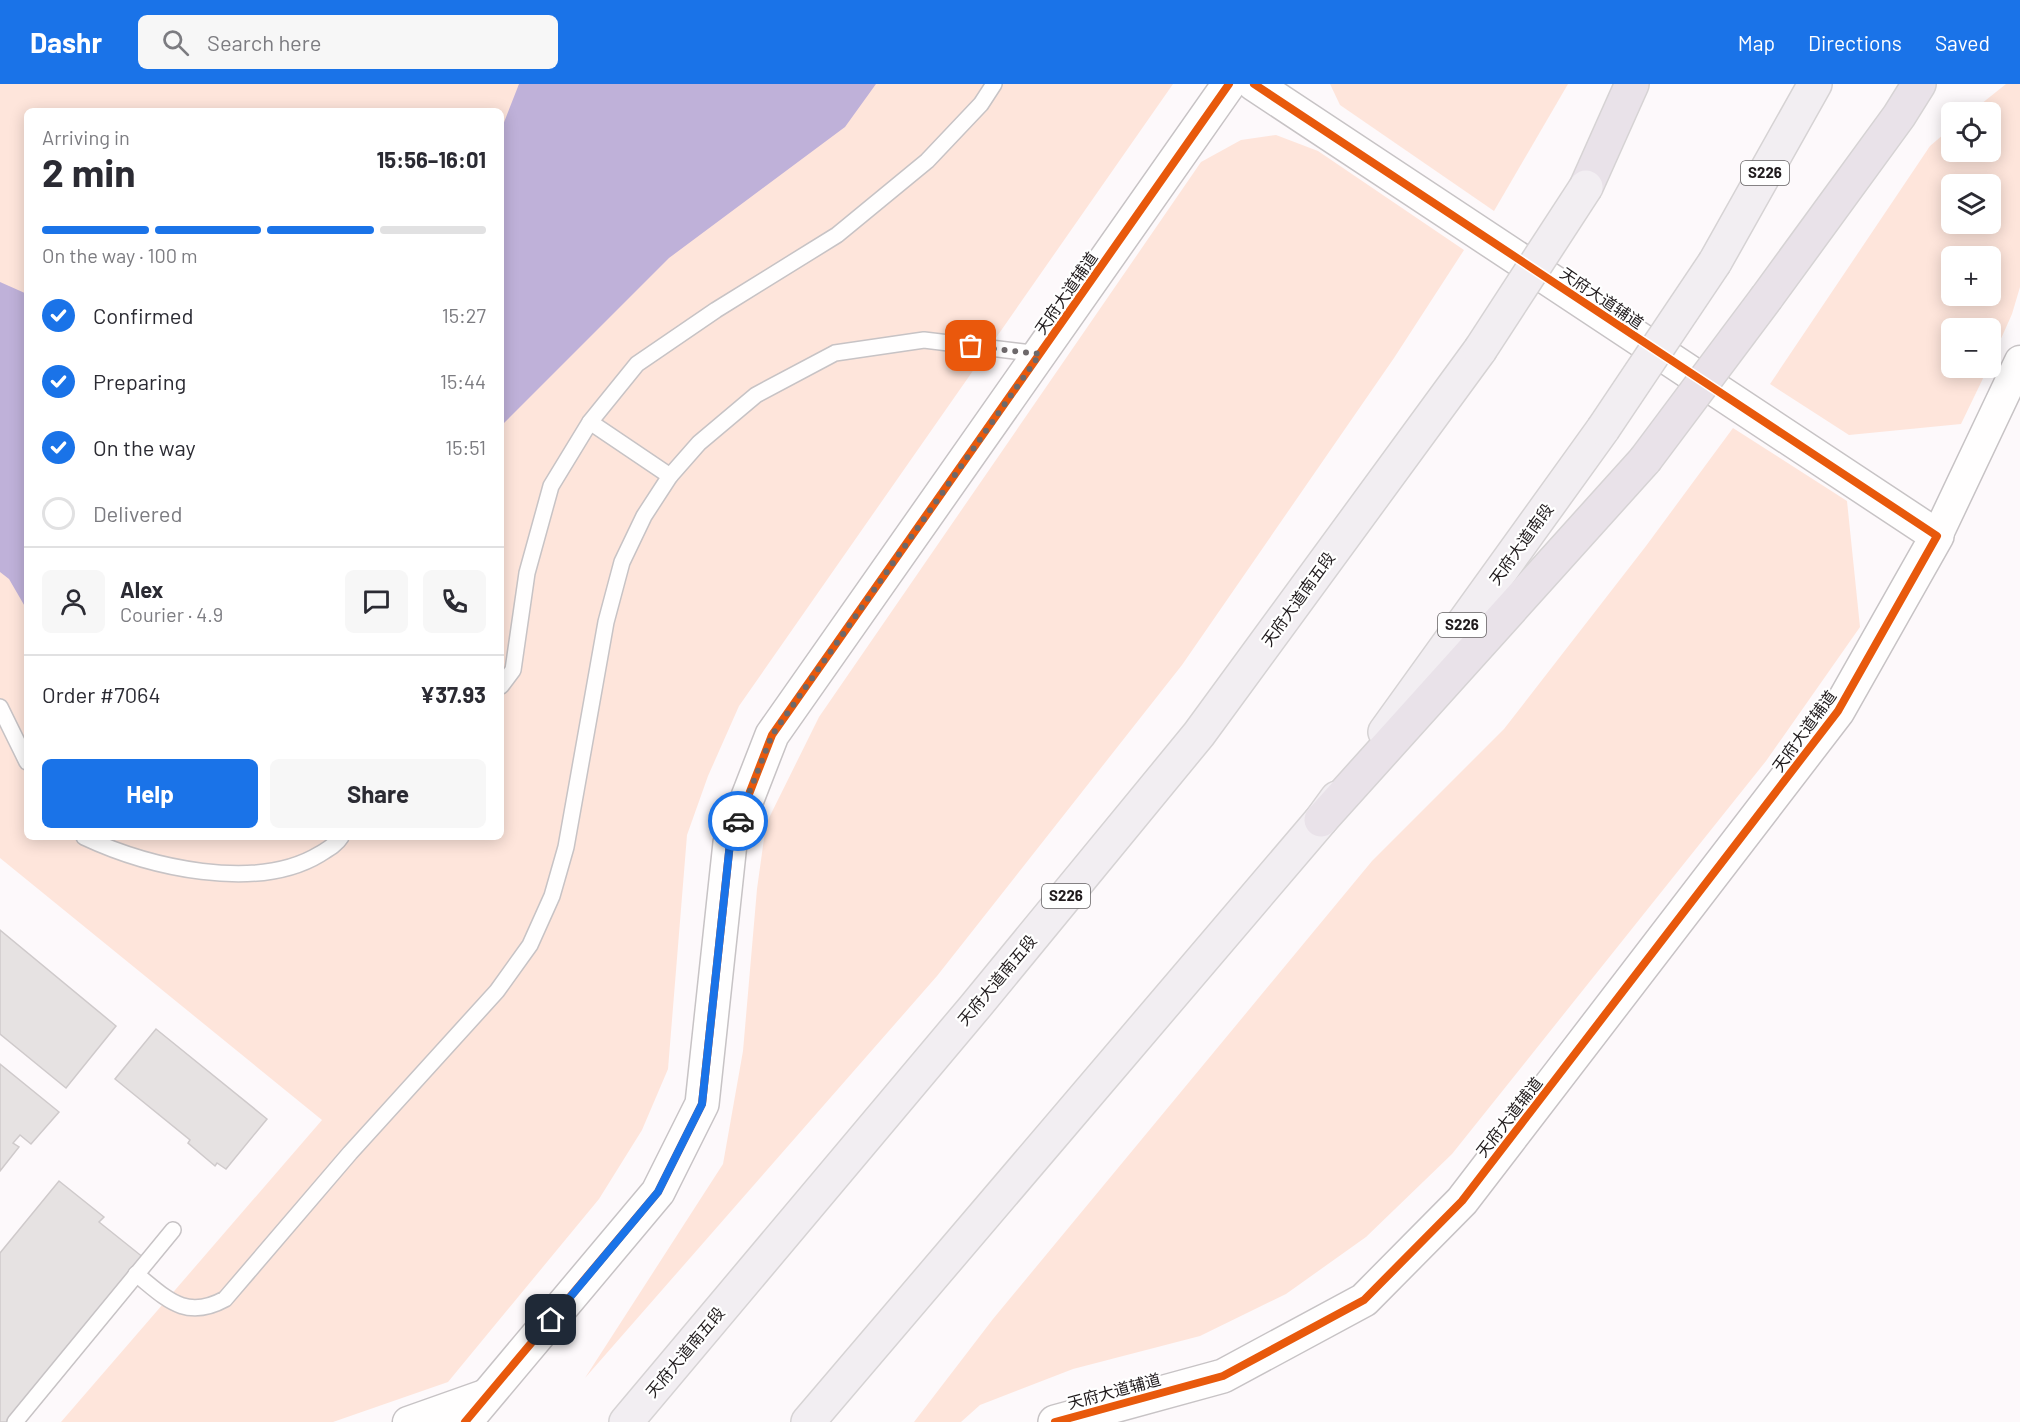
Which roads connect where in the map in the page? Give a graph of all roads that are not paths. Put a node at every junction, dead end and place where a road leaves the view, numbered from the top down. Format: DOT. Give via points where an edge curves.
graph roads {
  1 [pos="994,84"];
  2 [pos="1229,84"];
  3 [pos="1254,84"];
  4 [pos="1632,84"];
  5 [pos="1649,84"];
  6 [pos="1815,84"];
  7 [pos="1919,84"];
  8 [pos="1586,187"];
  9 [pos="1040,354"];
  10 [pos="2020,361"];
  11 [pos="590,422"];
  12 [pos="670,476"];
  13 [pos="1937,536"];
  14 [pos="504,682"];
  15 [pos="0,708"];
  16 [pos="24,756"];
  17 [pos="1321,820"];
  18 [pos="90,840"];
  19 [pos="339,840"];
  20 [pos="173,1230"];
  21 [pos="136,1274"];
  22 [pos="490,1393"];
  23 [pos="15,1422"];
  24 [pos="408,1422"];
  25 [pos="465,1422"];
  26 [pos="626,1422"];
  27 [pos="808,1422"];
  28 [pos="1054,1422"];
  1 -- 11 [label="lane" via="981,104 927,161 837,235 637,364"];
  2 -- 9 [label="street, 天府大道辅道"];
  3 -- 13 [label="street, 天府大道辅道"];
  4 -- 8 [label="highway"];
  5 -- 8 [label="main road"];
  6 -- 17 [label="main road, 天府大道南段 / S226, bridge" via="1715,262 1603,429"];
  7 -- 17 [label="highway, bridge" via="1645,460"];
  8 -- 26 [label="main road, 天府大道南五段 / S226, bridge" via="1480,350 1199,734"];
  9 -- 12 [label="lane" via="924,340 835,353 756,395 699,443"];
  9 -- 22 [label="street, 天府大道辅道" via="772,735 730,843 702,1104 658,1192"];
  10 -- 13 [label="street"];
  11 -- 12 [label="lane"];
  11 -- 14 [label="lane" via="551,486 527,573 513,670"];
  12 -- 21 [label="lane" via="644,516 622,562 606,622 566,847 552,897 530,945 497,991 225,1299 213,1306 188,1308 174,1304"];
  13 -- 28 [label="street, 天府大道辅道" via="1838,711 1462,1201 1364,1300 1223,1376"];
  15 -- 16 [label="lane"];
  17 -- 27 [label="main road, S226"];
  18 -- 19 [label="lane" via="118,853 196,870 261,874 306,862"];
  20 -- 21 [label="lane"];
  21 -- 23 [label="lane"];
  22 -- 24 [label="street"];
  22 -- 25 [label="street, 天府大道辅道"];
}
